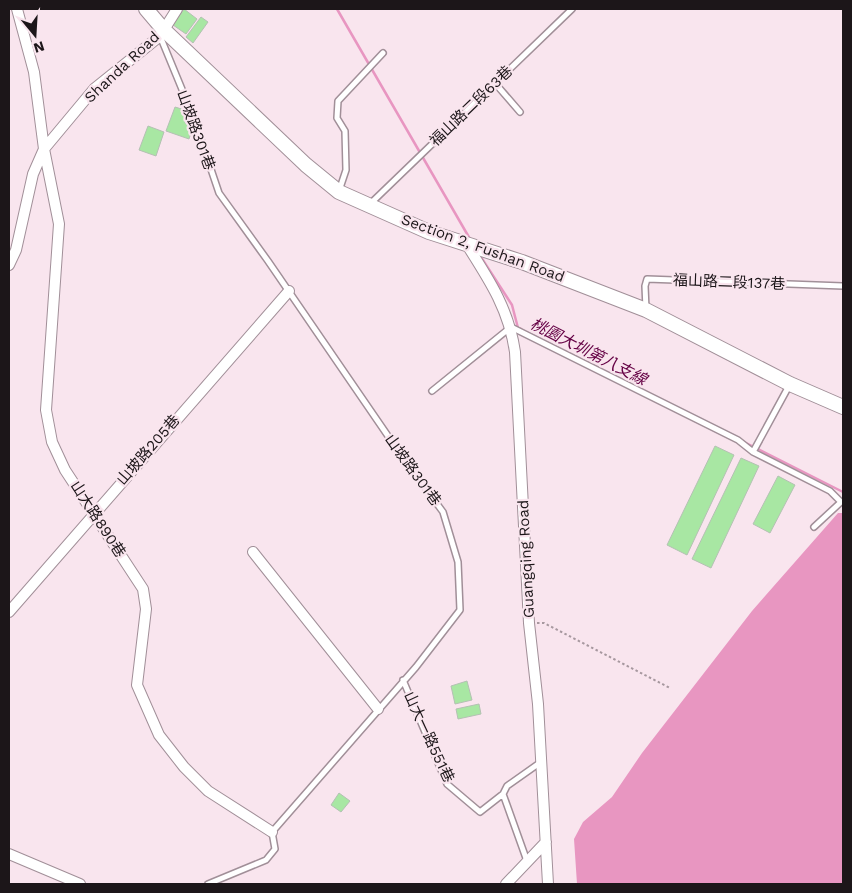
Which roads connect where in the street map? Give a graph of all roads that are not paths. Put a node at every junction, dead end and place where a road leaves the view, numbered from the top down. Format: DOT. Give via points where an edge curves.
graph roads {
  1 [pos="17,9"];
  2 [pos="146,9"];
  3 [pos="177,9"];
  4 [pos="572,9"];
  5 [pos="161,33"];
  6 [pos="383,53"];
  7 [pos="494,82"];
  8 [pos="520,112"];
  9 [pos="44,149"];
  10 [pos="339,192"];
  11 [pos="370,204"];
  12 [pos="467,245"];
  13 [pos="9,265"];
  14 [pos="843,286"];
  15 [pos="289,291"];
  16 [pos="646,310"];
  17 [pos="511,326"];
  18 [pos="790,384"];
  19 [pos="432,391"];
  20 [pos="843,407"];
  21 [pos="753,452"];
  22 [pos="94,512"];
  23 [pos="814,528"];
  24 [pos="253,552"];
  25 [pos="9,612"];
  26 [pos="403,680"];
  27 [pos="378,709"];
  28 [pos="541,762"];
  29 [pos="503,794"];
  30 [pos="272,832"];
  31 [pos="546,842"];
  32 [pos="9,854"];
  33 [pos="526,861"];
  34 [pos="59,880"];
  35 [pos="80,884"];
  36 [pos="208,884"];
  37 [pos="506,884"];
  38 [pos="548,884"];
  1 -- 9 [label="street, 山大路890巷" via="34,72"];
  2 -- 5 [label="street, Section 2, Fushan Road"];
  3 -- 5 [label="street, Shanda Road"];
  4 -- 7 [label="lane, 福山路二段63巷"];
  5 -- 9 [label="street, Shanda Road" via="94,89"];
  5 -- 10 [label="street, Section 2, Fushan Road"];
  5 -- 15 [label="lane, 山坡路301巷" via="219,193"];
  6 -- 10 [label="lane" via="338,101 337,118 345,131 346,170"];
  7 -- 8 [label="lane"];
  7 -- 11 [label="lane, 福山路二段63巷"];
  9 -- 13 [label="street, Shanda Road"];
  9 -- 22 [label="street, 山大路890巷" via="59,224 46,410 52,442 65,470"];
  10 -- 11 [label="street, Section 2, Fushan Road"];
  11 -- 12 [label="street, Section 2, Fushan Road" via="429,232"];
  12 -- 16 [label="street, Section 2, Fushan Road" via="522,262"];
  12 -- 17 [label="street, Guangqing Road" via="495,290"];
  14 -- 16 [label="lane, 福山路二段137巷" via="647,279"];
  15 -- 22 [label="street, 山坡路205巷"];
  15 -- 26 [label="lane, 山坡路301巷" via="444,512 458,562 460,610"];
  16 -- 18 [label="street, Section 2, Fushan Road"];
  17 -- 19 [label="lane"];
  17 -- 21 [label="lane" via="738,440"];
  17 -- 28 [label="street, Guangqing Road" via="516,362 529,623"];
  18 -- 20 [label="street, Section 2, Fushan Road"];
  18 -- 21 [label="lane"];
  21 -- 23 [label="lane" via="830,491 841,502"];
  22 -- 25 [label="street, 山坡路205巷"];
  22 -- 30 [label="street, 山大路890巷" via="143,589 146,609 137,685 159,735 208,791"];
  24 -- 27 [label="street"];
  26 -- 27 [label="lane, 山坡路301巷"];
  26 -- 29 [label="lane, 山大一路551巷" via="447,784 480,812"];
  27 -- 30 [label="lane, 山坡路301巷"];
  28 -- 29 [label="lane, 山大一路551巷" via="507,786"];
  28 -- 31 [label="street, Guangqing Road"];
  29 -- 33 [label="lane"];
  30 -- 36 [label="lane" via="275,849 266,860"];
  31 -- 33 [label="street"];
  31 -- 38 [label="street, Guangqing Road"];
  32 -- 34 [label="street"];
  33 -- 37 [label="street"];
  34 -- 35 [label="street"];
}
